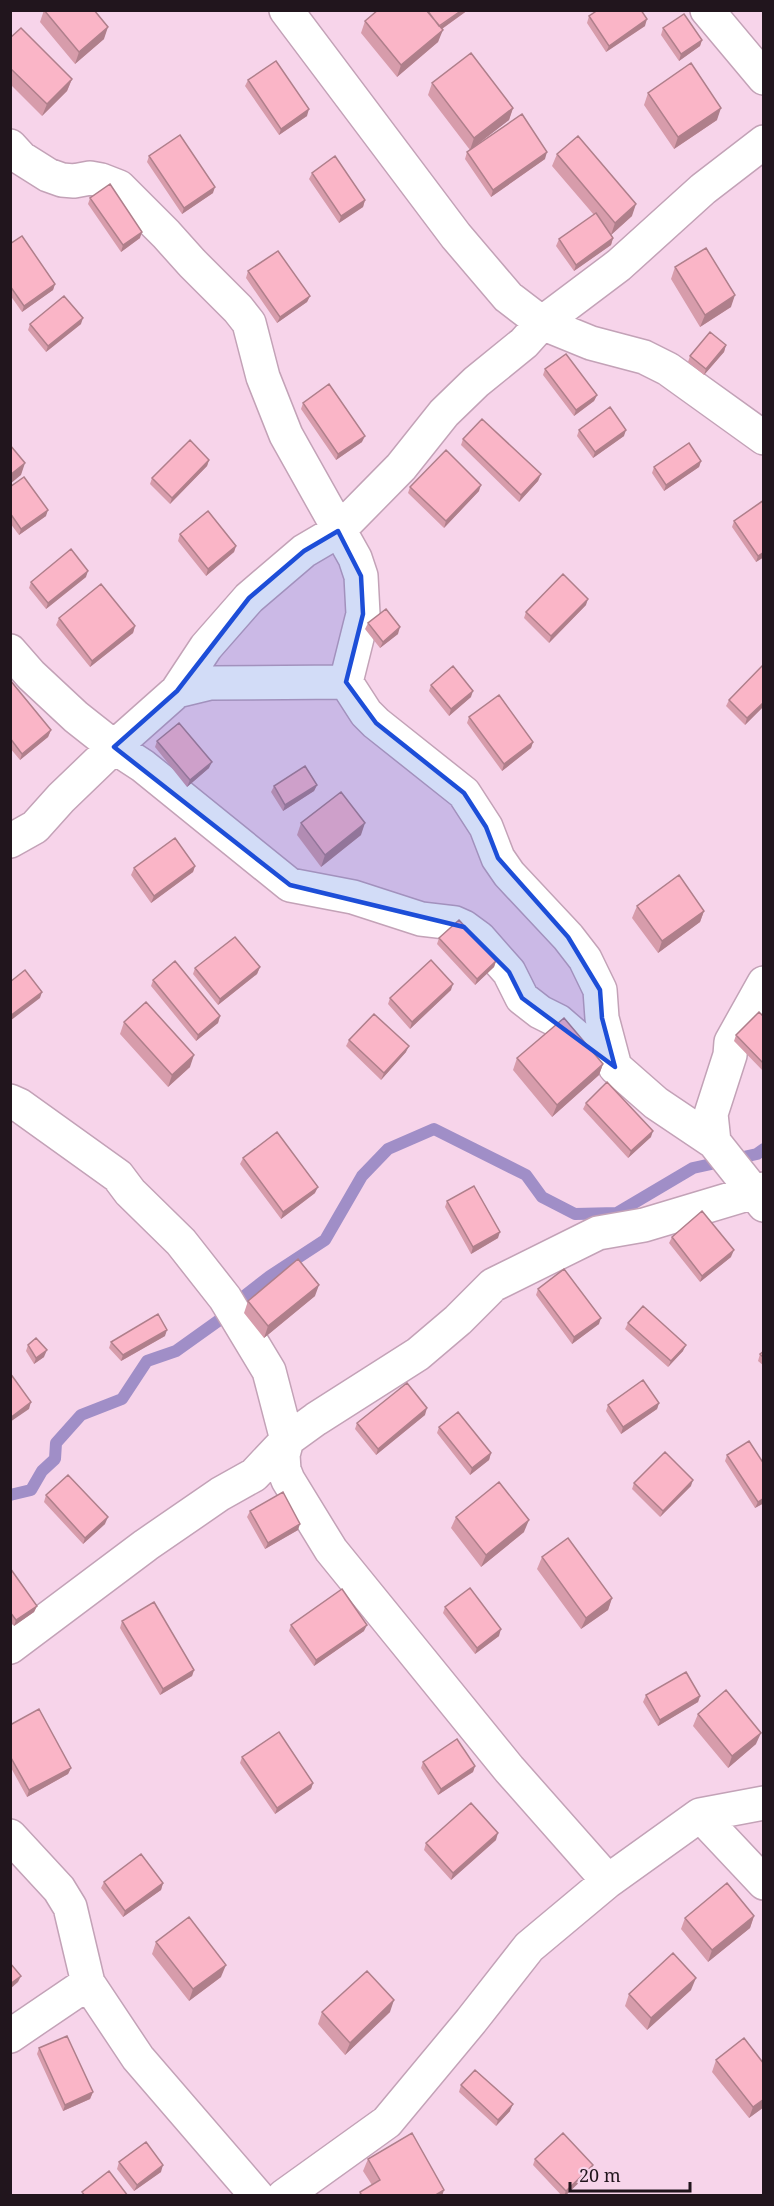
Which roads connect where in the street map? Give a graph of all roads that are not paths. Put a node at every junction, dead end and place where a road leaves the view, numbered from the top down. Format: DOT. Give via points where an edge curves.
graph roads {
  1 [pos="286,10"];
  2 [pos="707,10"];
  3 [pos="764,78"];
  4 [pos="764,142"];
  5 [pos="10,146"];
  6 [pos="542,323"];
  7 [pos="764,438"];
  8 [pos="338,531"];
  9 [pos="10,651"];
  10 [pos="346,682"];
  11 [pos="177,691"];
  12 [pos="114,747"];
  13 [pos="10,842"];
  14 [pos="764,983"];
  15 [pos="615,1067"];
  16 [pos="10,1101"];
  17 [pos="714,1142"];
  18 [pos="760,1196"];
  19 [pos="286,1440"];
  20 [pos="10,1647"];
  21 [pos="764,1803"];
  22 [pos="700,1815"];
  23 [pos="10,1836"];
  24 [pos="608,1881"];
  25 [pos="764,1883"];
  26 [pos="88,1983"];
  27 [pos="10,2036"];
  28 [pos="257,2196"];
  29 [pos="284,2196"];
  1 -- 6 [label="street" via="456,236 508,297"];
  2 -- 3 [label="street"];
  4 -- 6 [label="street" via="703,189 619,265"];
  5 -- 8 [label="street" via="48,175 74,181 90,178 119,187 238,309 249,323 263,377 286,435"];
  6 -- 7 [label="street" via="660,365"];
  6 -- 8 [label="street" via="444,413 400,467"];
  8 -- 10 [label="street" via="361,576 363,614"];
  8 -- 11 [label="street" via="304,551 249,598 206,647"];
  9 -- 12 [label="street" via="76,717"];
  10 -- 11 [label="street" via="210,683"];
  10 -- 15 [label="street" via="376,723 464,793 486,826 498,858 509,874 585,959 600,990 602,1018"];
  11 -- 12 [label="street"];
  12 -- 13 [label="street" via="35,827"];
  12 -- 15 [label="street" via="290,885 353,897 422,919 464,927 509,972 522,998"];
  14 -- 17 [label="street" via="731,1042 711,1114"];
  15 -- 17 [label="street" via="656,1103"];
  16 -- 19 [label="street" via="118,1176 182,1242 225,1298 269,1371"];
  17 -- 18 [label="street"];
  18 -- 19 [label="street" via="598,1233 493,1285 418,1354"];
  19 -- 20 [label="street" via="254,1474 146,1545"];
  19 -- 24 [label="street" via="283,1455 288,1480 331,1550 509,1769"];
  21 -- 22 [label="street"];
  22 -- 24 [label="street"];
  22 -- 25 [label="street"];
  23 -- 26 [label="street" via="59,1889 70,1907"];
  24 -- 29 [label="street" via="529,1947 387,2122"];
  26 -- 27 [label="street"];
  26 -- 28 [label="street" via="138,2058"];
}
